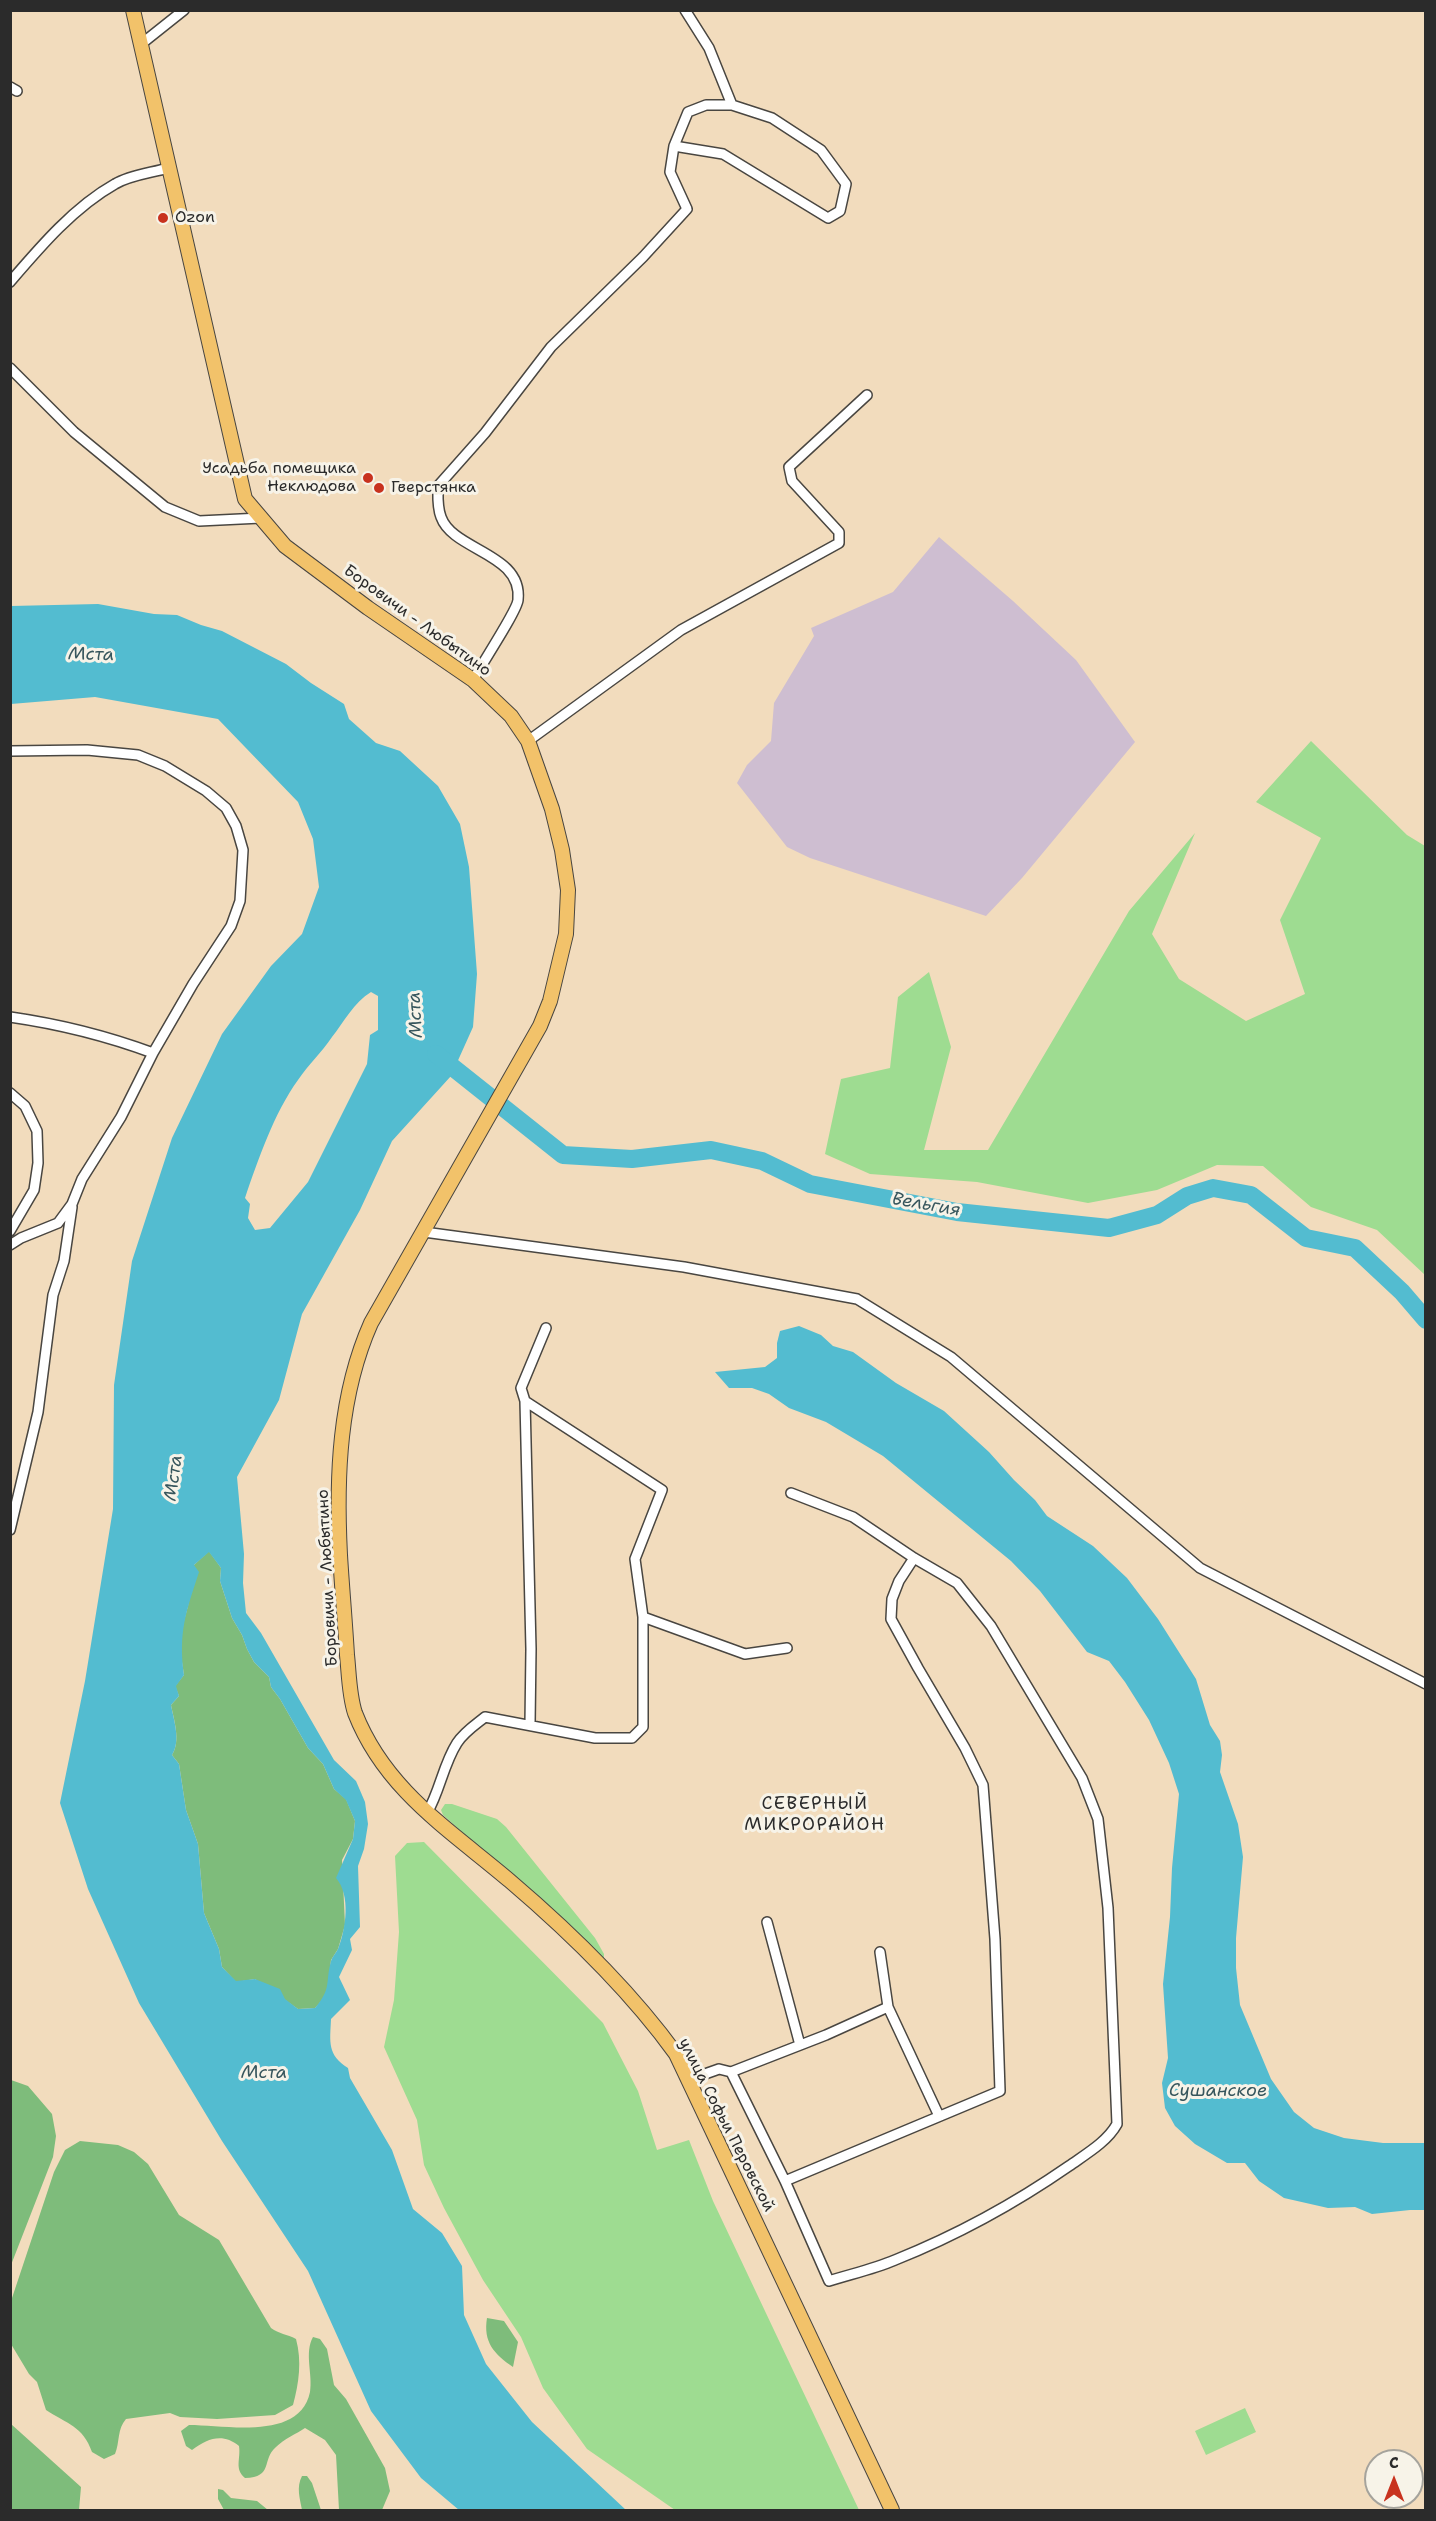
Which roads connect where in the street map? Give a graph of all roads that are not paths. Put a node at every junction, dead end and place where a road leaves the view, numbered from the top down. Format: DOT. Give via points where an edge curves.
graph roads {
  1 [pos="133,10"];
  2 [pos="184,10"];
  3 [pos="686,10"];
  4 [pos="140,45"];
  5 [pos="732,105"];
  6 [pos="674,146"];
  7 [pos="168,168"];
  8 [pos="10,282"];
  9 [pos="10,368"];
  10 [pos="867,395"];
  11 [pos="261,518"];
  12 [pos="473,680"];
  13 [pos="528,741"];
  14 [pos="10,752"];
  15 [pos="10,1017"];
  16 [pos="153,1053"];
  17 [pos="10,1093"];
  18 [pos="72,1204"];
  19 [pos="10,1231"];
  20 [pos="424,1232"];
  21 [pos="10,1245"];
  22 [pos="546,1328"];
  23 [pos="525,1401"];
  24 [pos="791,1493"];
  25 [pos="10,1530"];
  26 [pos="914,1558"];
  27 [pos="643,1617"];
  28 [pos="787,1648"];
  29 [pos="1425,1684"];
  30 [pos="530,1724"];
  31 [pos="427,1813"];
  32 [pos="438,1823"];
  33 [pos="767,1922"];
  34 [pos="880,1952"];
  35 [pos="888,2007"];
  36 [pos="800,2045"];
  37 [pos="731,2072"];
  38 [pos="688,2080"];
  39 [pos="939,2116"];
  40 [pos="785,2181"];
  41 [pos="892,2511"];
  1 -- 4 [label="main road, Боровичи - Любытино"];
  2 -- 4 [label="street"];
  3 -- 5 [label="street" via="709,48"];
  4 -- 7 [label="main road, Боровичи - Любытино"];
  5 -- 6 [label="street" via="706,105 688,112"];
  5 -- 6 [label="street" via="772,118 821,150 846,183 840,211 828,218 723,154"];
  6 -- 12 [label="street" via="670,172 687,209 551,347 485,433 438,486 441,519 449,529 508,569 518,584 518,602"];
  7 -- 8 [label="street" via="116,183 82,208"];
  7 -- 11 [label="main road, Боровичи - Любытино" via="245,499"];
  9 -- 11 [label="street" via="74,432 165,507 199,521"];
  10 -- 13 [label="street" via="789,467 792,481 839,532 839,543 681,630"];
  11 -- 12 [label="main road, Боровичи - Любытино" via="285,546"];
  12 -- 13 [label="main road, Боровичи - Любытино" via="511,716"];
  13 -- 20 [label="main road, Боровичи - Любытино" via="562,850 569,912 566,934 550,1001 531,1042"];
  14 -- 16 [label="street" via="87,750 138,755 206,791 225,808 236,826 243,850 243,875 240,901 231,926"];
  15 -- 16 [label="street" via="115,1039"];
  16 -- 18 [label="street" via="121,1117 82,1179"];
  17 -- 19 [label="street" via="25,1106 37,1131 38,1163 34,1190"];
  18 -- 21 [label="street" via="58,1223"];
  18 -- 25 [label="street" via="64,1261 53,1295 39,1412"];
  20 -- 29 [label="street" via="684,1267 857,1299 951,1357 1200,1568"];
  20 -- 31 [label="main road, Боровичи - Любытино" via="357,1354 347,1397 339,1533 354,1710 380,1760 400,1788"];
  22 -- 23 [label="street" via="521,1388"];
  23 -- 27 [label="street" via="662,1490 634,1559"];
  23 -- 30 [label="street"];
  24 -- 26 [label="street" via="853,1517"];
  26 -- 39 [label="street" via="898,1581 891,1619 982,1782 995,1939 1000,2091"];
  26 -- 40 [label="street" via="957,1583 991,1626 1082,1778 1098,1819 1108,1908 1117,2124 1111,2134 1030,2193 894,2261 829,2281"];
  27 -- 28 [label="street" via="745,1654"];
  27 -- 30 [label="street" via="643,1727 632,1738 595,1738"];
  30 -- 31 [label="street" via="485,1718 469,1729 448,1761 437,1797"];
  31 -- 32 [label="main road, Боровичи - Любытино"];
  32 -- 38 [label="main road, улица Софьи Перовской" via="510,1881 600,1963 676,2054"];
  33 -- 36 [label="street"];
  34 -- 35 [label="street"];
  35 -- 36 [label="street"];
  35 -- 39 [label="street"];
  36 -- 37 [label="street"];
  37 -- 38 [label="street" via="719,2069"];
  37 -- 40 [label="street"];
  38 -- 41 [label="main road, улица Софьи Перовской"];
  39 -- 40 [label="street"];
}
